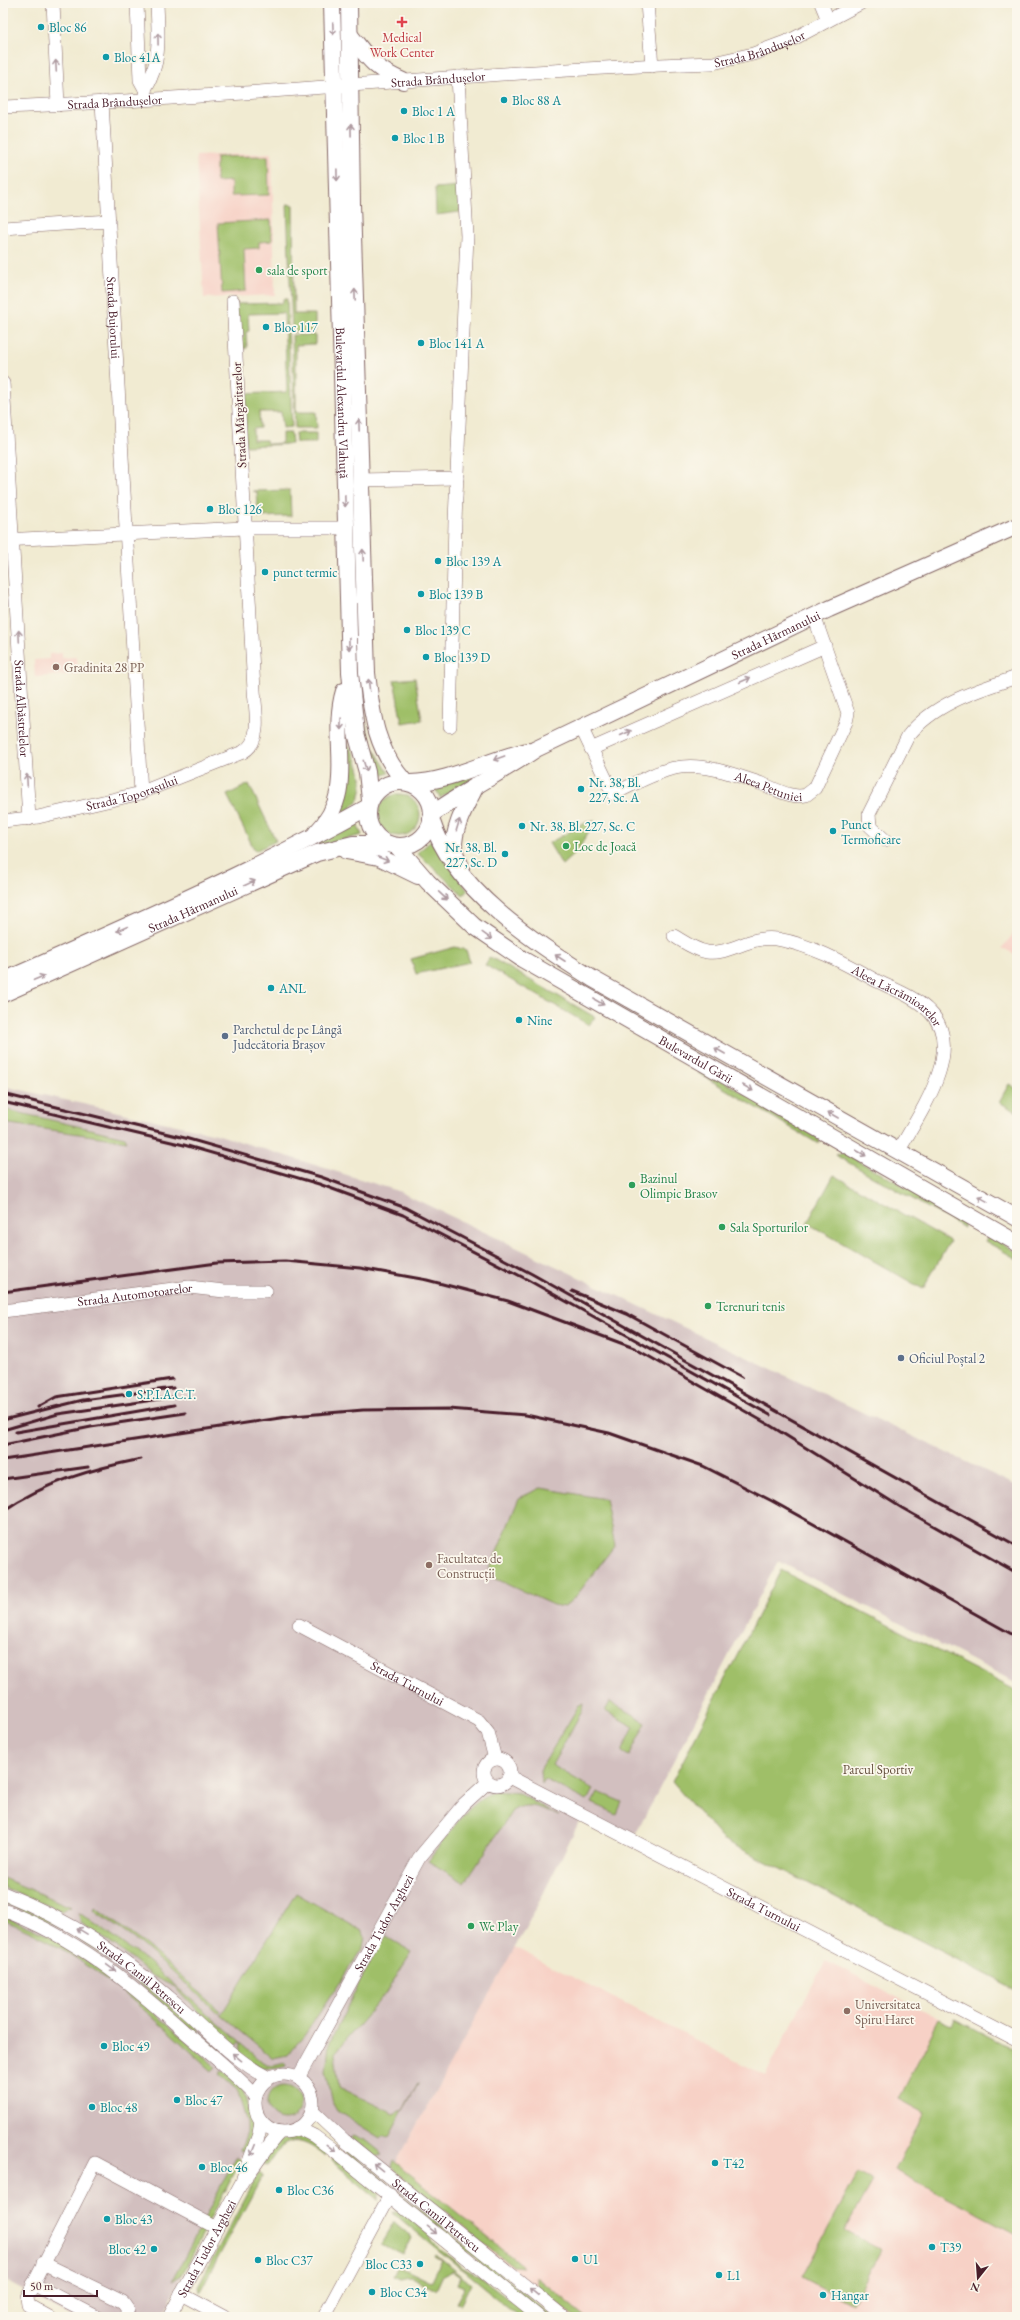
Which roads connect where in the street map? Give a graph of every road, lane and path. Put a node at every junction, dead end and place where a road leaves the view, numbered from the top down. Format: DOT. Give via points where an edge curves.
graph roads {
  1 [pos="53,3"];
  2 [pos="137,3"];
  3 [pos="157,3"];
  4 [pos="332,3"];
  5 [pos="349,3"];
  6 [pos="647,3"];
  7 [pos="821,3"];
  8 [pos="861,3"];
  9 [pos="828,20"];
  10 [pos="350,34"];
  11 [pos="652,66"];
  12 [pos="458,77"];
  13 [pos="403,81"];
  14 [pos="351,85"];
  15 [pos="335,88"];
  16 [pos="146,94"];
  17 [pos="102,102"];
  18 [pos="58,105"];
  19 [pos="3,107"];
  20 [pos="109,221"];
  21 [pos="3,228"];
  22 [pos="233,301"];
  23 [pos="3,383"];
  24 [pos="457,478"];
  25 [pos="360,480"];
  26 [pos="1017,526"];
  27 [pos="244,528"];
  28 [pos="346,528"];
  29 [pos="126,533"];
  30 [pos="8,539"];
  31 [pos="814,616"];
  32 [pos="825,646"];
  33 [pos="350,672"];
  34 [pos="1017,677"];
  35 [pos="450,726"];
  36 [pos="581,727"];
  37 [pos="253,745"];
  38 [pos="591,748"];
  39 [pos="536,749"];
  40 [pos="407,783"];
  41 [pos="477,784"];
  42 [pos="141,793"];
  43 [pos="369,803"];
  44 [pos="432,817"];
  45 [pos="29,819"];
  46 [pos="3,821"];
  47 [pos="885,840"];
  48 [pos="305,842"];
  49 [pos="393,845"];
  50 [pos="331,850"];
  51 [pos="464,876"];
  52 [pos="428,882"];
  53 [pos="674,936"];
  54 [pos="3,980"];
  55 [pos="3,994"];
  56 [pos="898,1152"];
  57 [pos="1017,1218"];
  58 [pos="1017,1242"];
  59 [pos="266,1291"];
  60 [pos="3,1311"];
  61 [pos="299,1625"];
  62 [pos="495,1759"];
  63 [pos="510,1777"];
  64 [pos="488,1782"];
  65 [pos="3,1893"];
  66 [pos="3,1910"];
  67 [pos="1017,2040"];
  68 [pos="269,2078"];
  69 [pos="298,2078"];
  70 [pos="256,2096"];
  71 [pos="312,2110"];
  72 [pos="261,2121"];
  73 [pos="298,2128"];
  74 [pos="280,2132"];
  75 [pos="243,2180"];
  76 [pos="390,2195"];
  77 [pos="217,2228"];
  78 [pos="43,2263"];
  79 [pos="33,2284"];
  80 [pos="181,2294"];
  81 [pos="36,2314"];
  82 [pos="49,2317"];
  83 [pos="97,2317"];
  84 [pos="125,2317"];
  85 [pos="169,2317"];
  86 [pos="224,2317"];
  87 [pos="324,2317"];
  88 [pos="539,2317"];
  89 [pos="564,2317"];
  18 -- 1 [label="street, one-way"];
  2 -- 16 [label="street" via="140,80"];
  16 -- 3 [label="street, one-way" via="158,57"];
  4 -- 15 [label="main road, Bulevardul Alexandru Vlahuță, one-way"];
  5 -- 10 [label="main road, Bulevardul Alexandru Vlahuță"];
  6 -- 11 [label="street"];
  7 -- 9 [label="street"];
  8 -- 9 [label="street, Strada Brândușelor"];
  9 -- 11 [label="street, Strada Brândușelor" via="793,39 753,54 713,63"];
  10 -- 13 [label="main road" via="374,66 385,74"];
  10 -- 14 [label="main road, Bulevardul Alexandru Vlahuță"];
  11 -- 12 [label="street, Strada Brândușelor"];
  12 -- 13 [label="street, Strada Brândușelor"];
  12 -- 24 [label="street" via="467,236"];
  13 -- 14 [label="street, Strada Brândușelor"];
  14 -- 15 [label="street, Strada Brândușelor"];
  25 -- 14 [label="main road, Bulevardul Alexandru Vlahuță, one-way"];
  15 -- 16 [label="street, Strada Brândușelor"];
  15 -- 28 [label="main road, Bulevardul Alexandru Vlahuță, one-way"];
  16 -- 17 [label="street, Strada Brândușelor"];
  17 -- 18 [label="street, Strada Brândușelor"];
  17 -- 20 [label="street, Strada Bujorului"];
  18 -- 19 [label="street, Strada Brândușelor"];
  20 -- 21 [label="street"];
  20 -- 29 [label="street, Strada Bujorului"];
  22 -- 27 [label="street, Strada Mărgăritarelor"];
  23 -- 30 [label="street, Strada Albăstrelelor"];
  24 -- 25 [label="street"];
  24 -- 35 [label="street"];
  40 -- 25 [label="main road, Bulevardul Alexandru Vlahuță, one-way" via="395,772 378,739 372,716"];
  26 -- 31 [label="main road, Strada Hărmanului"];
  27 -- 28 [label="street"];
  27 -- 29 [label="street"];
  27 -- 37 [label="street, Strada Mărgăritarelor" via="256,733"];
  28 -- 33 [label="main road, Bulevardul Alexandru Vlahuță, one-way"];
  29 -- 30 [label="street"];
  29 -- 42 [label="street, Strada Bujorului"];
  45 -- 30 [label="street, Strada Albăstrelelor, one-way"];
  31 -- 32 [label="street, Aleea Petuniei"];
  31 -- 36 [label="main road, Strada Hărmanului"];
  38 -- 32 [label="street, one-way"];
  32 -- 38 [label="street, Aleea Petuniei" via="847,707 848,717 815,788 806,795 792,795 730,774 684,767 665,771 613,794"];
  33 -- 43 [label="main road, Bulevardul Alexandru Vlahuță, one-way" via="355,726 367,772"];
  33 -- 48 [label="main road, one-way" via="342,697 339,784 335,804 323,825"];
  34 -- 47 [label="street" via="933,712 908,736 869,814 870,826"];
  36 -- 38 [label="street, Aleea Petuniei"];
  36 -- 39 [label="main road, Strada Hărmanului"];
  37 -- 42 [label="street, Strada Toporașului" via="243,752"];
  39 -- 40 [label="main road, Strada Hărmanului, one-way" via="501,757 452,777 427,783"];
  39 -- 41 [label="main road, Strada Hărmanului" via="508,768"];
  40 -- 43 [label="main road" via="384,786"];
  40 -- 44 [label="main road" via="422,790 427,797"];
  41 -- 44 [label="main road, Strada Hărmanului"];
  51 -- 41 [label="main road, one-way" via="454,851 455,838 464,809"];
  42 -- 45 [label="street, Strada Toporașului"];
  43 -- 48 [label="main road, Strada Hărmanului"];
  43 -- 49 [label="main road" via="367,816 371,829 380,840"];
  44 -- 49 [label="main road" via="421,838 409,845"];
  44 -- 51 [label="main road, Bulevardul Gării" via="443,850"];
  45 -- 46 [label="street, Strada Toporașului"];
  48 -- 54 [label="main road, Strada Hărmanului, one-way" via="148,917"];
  49 -- 50 [label="main road, Strada Hărmanului" via="353,844"];
  49 -- 52 [label="main road, Bulevardul Gării"];
  50 -- 52 [label="main road, one-way" via="379,857"];
  55 -- 50 [label="main road, Strada Hărmanului, one-way" via="298,861"];
  56 -- 51 [label="main road, Bulevardul Gării, one-way" via="556,956 495,910"];
  52 -- 58 [label="main road, Bulevardul Gării, one-way" via="486,935 522,959"];
  53 -- 56 [label="street, Aleea Lăcrămioarelor" via="706,952 721,951 746,942 776,939 806,946 909,998 930,1012 938,1023 944,1047 939,1075"];
  57 -- 56 [label="main road, Bulevardul Gării, one-way"];
  59 -- 60 [label="street, Strada Automotoarelor" via="224,1292 189,1287"];
  61 -- 62 [label="street, Strada Turnului" via="479,1721 488,1732"];
  62 -- 63 [label="street" via="506,1762"];
  62 -- 64 [label="street" via="485,1768"];
  63 -- 64 [label="street" via="500,1785"];
  63 -- 67 [label="street, Strada Turnului"];
  64 -- 69 [label="street, Strada Tudor Arghezi" via="464,1804 419,1858"];
  68 -- 65 [label="street, Strada Camil Petrescu, one-way" via="256,2072 232,2053 113,1951 66,1921"];
  66 -- 70 [label="street, Strada Camil Petrescu, one-way" via="53,1931 112,1969"];
  68 -- 69 [label="street" via="286,2074"];
  68 -- 70 [label="street"];
  69 -- 71 [label="street" via="311,2094"];
  70 -- 72 [label="street" via="256,2112"];
  71 -- 73 [label="street"];
  89 -- 71 [label="street, Strada Camil Petrescu, one-way" via="350,2145"];
  72 -- 74 [label="street"];
  72 -- 75 [label="street, Strada Tudor Arghezi, one-way"];
  73 -- 74 [label="street"];
  73 -- 76 [label="street, Strada Camil Petrescu, one-way" via="321,2141"];
  74 -- 75 [label="street, Strada Tudor Arghezi"];
  75 -- 77 [label="street, Strada Tudor Arghezi"];
  76 -- 87 [label="street"];
  76 -- 88 [label="street, Strada Camil Petrescu, one-way"];
  77 -- 78 [label="street" via="95,2163"];
  77 -- 80 [label="street, Strada Tudor Arghezi"];
  78 -- 79 [label="street"];
  78 -- 84 [label="street" via="123,2302 128,2309"];
  79 -- 81 [label="street" via="26,2302"];
  79 -- 83 [label="street"];
  80 -- 85 [label="street, Strada Tudor Arghezi"];
  80 -- 86 [label="street"];
  81 -- 82 [label="street"];
}
